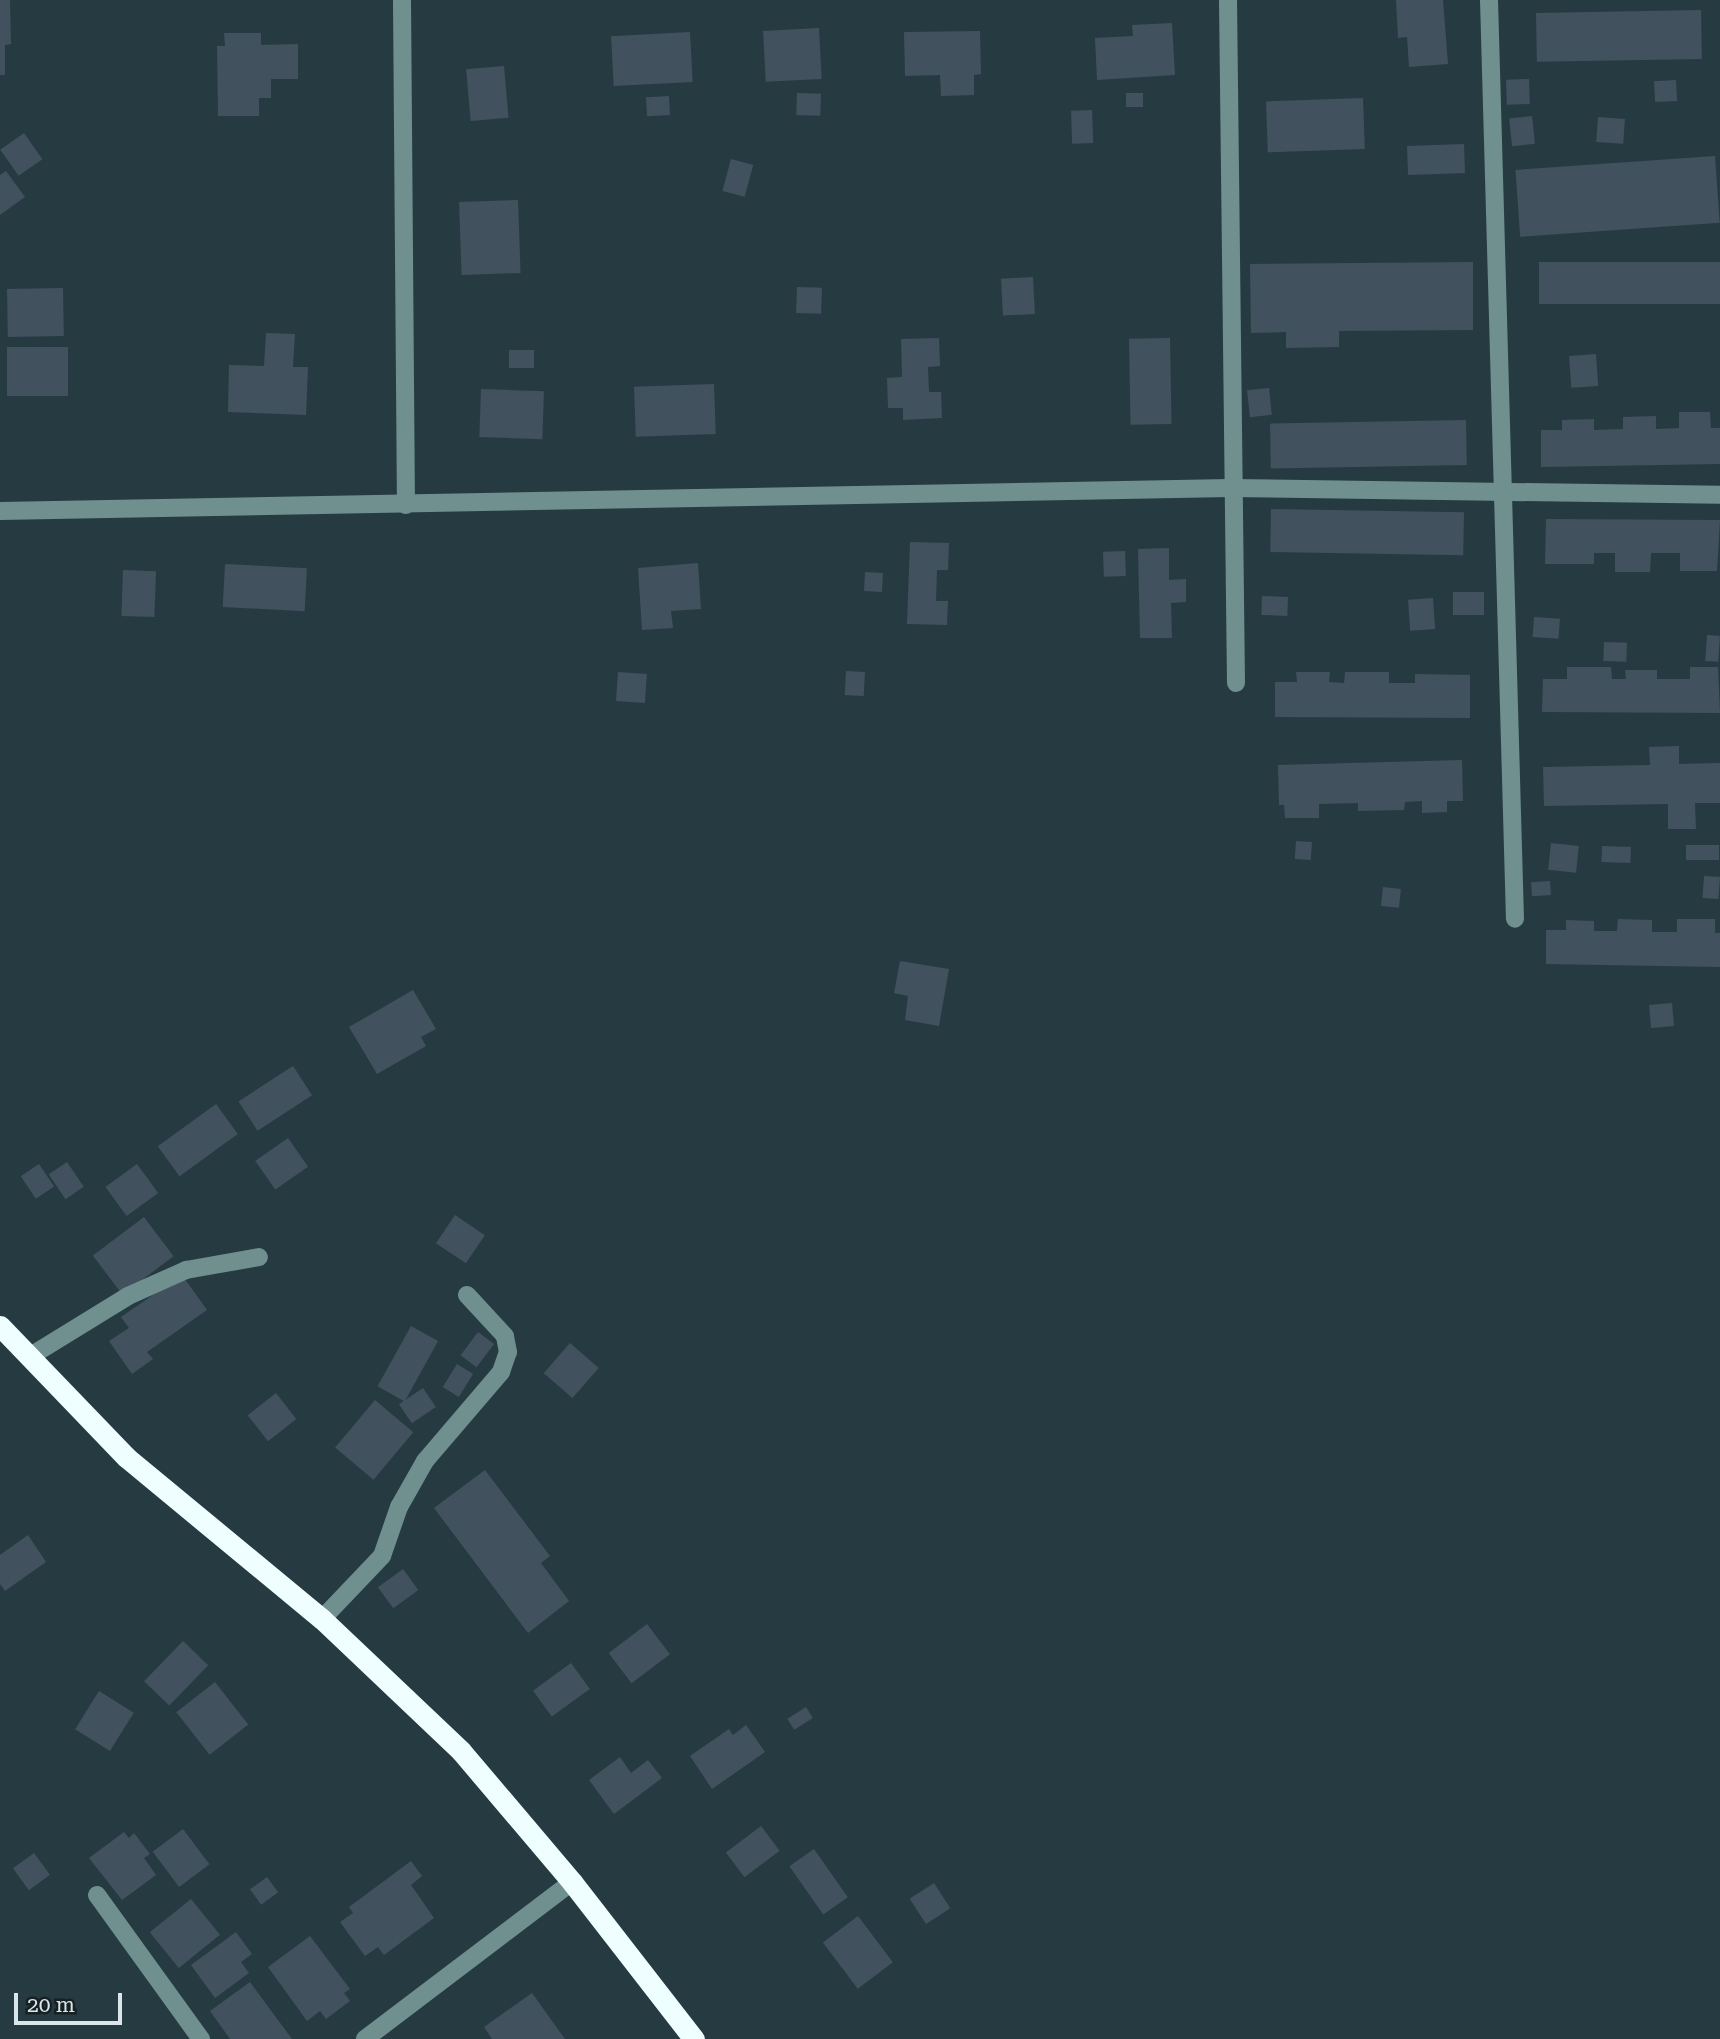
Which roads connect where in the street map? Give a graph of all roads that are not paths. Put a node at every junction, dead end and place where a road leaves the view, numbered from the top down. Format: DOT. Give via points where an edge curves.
graph roads {
  1 [pos="402,0"];
  2 [pos="1228,0"];
  3 [pos="1489,0"];
  4 [pos="1230,488"];
  5 [pos="1504,492"];
  6 [pos="1720,495"];
  7 [pos="406,505"];
  8 [pos="0,511"];
  9 [pos="1236,683"];
  10 [pos="1515,919"];
  11 [pos="259,1257"];
  12 [pos="467,1295"];
  13 [pos="2,1333"];
  14 [pos="29,1357"];
  15 [pos="322,1619"];
  16 [pos="572,1882"];
  17 [pos="97,1895"];
  18 [pos="201,2039"];
  19 [pos="365,2039"];
  20 [pos="694,2039"];
  1 -- 7 [label="street"];
  2 -- 4 [label="street"];
  3 -- 5 [label="street"];
  4 -- 5 [label="street"];
  4 -- 7 [label="street"];
  4 -- 9 [label="street"];
  5 -- 6 [label="street"];
  5 -- 10 [label="street"];
  7 -- 8 [label="street"];
  11 -- 14 [label="street" via="186,1270 128,1296"];
  12 -- 15 [label="street" via="505,1336 508,1352 501,1372 425,1461 399,1507 382,1556"];
  13 -- 14 [label="highway"];
  14 -- 15 [label="highway" via="126,1457"];
  15 -- 16 [label="highway" via="461,1751"];
  16 -- 19 [label="street"];
  16 -- 20 [label="highway"];
  17 -- 18 [label="street"];
}
